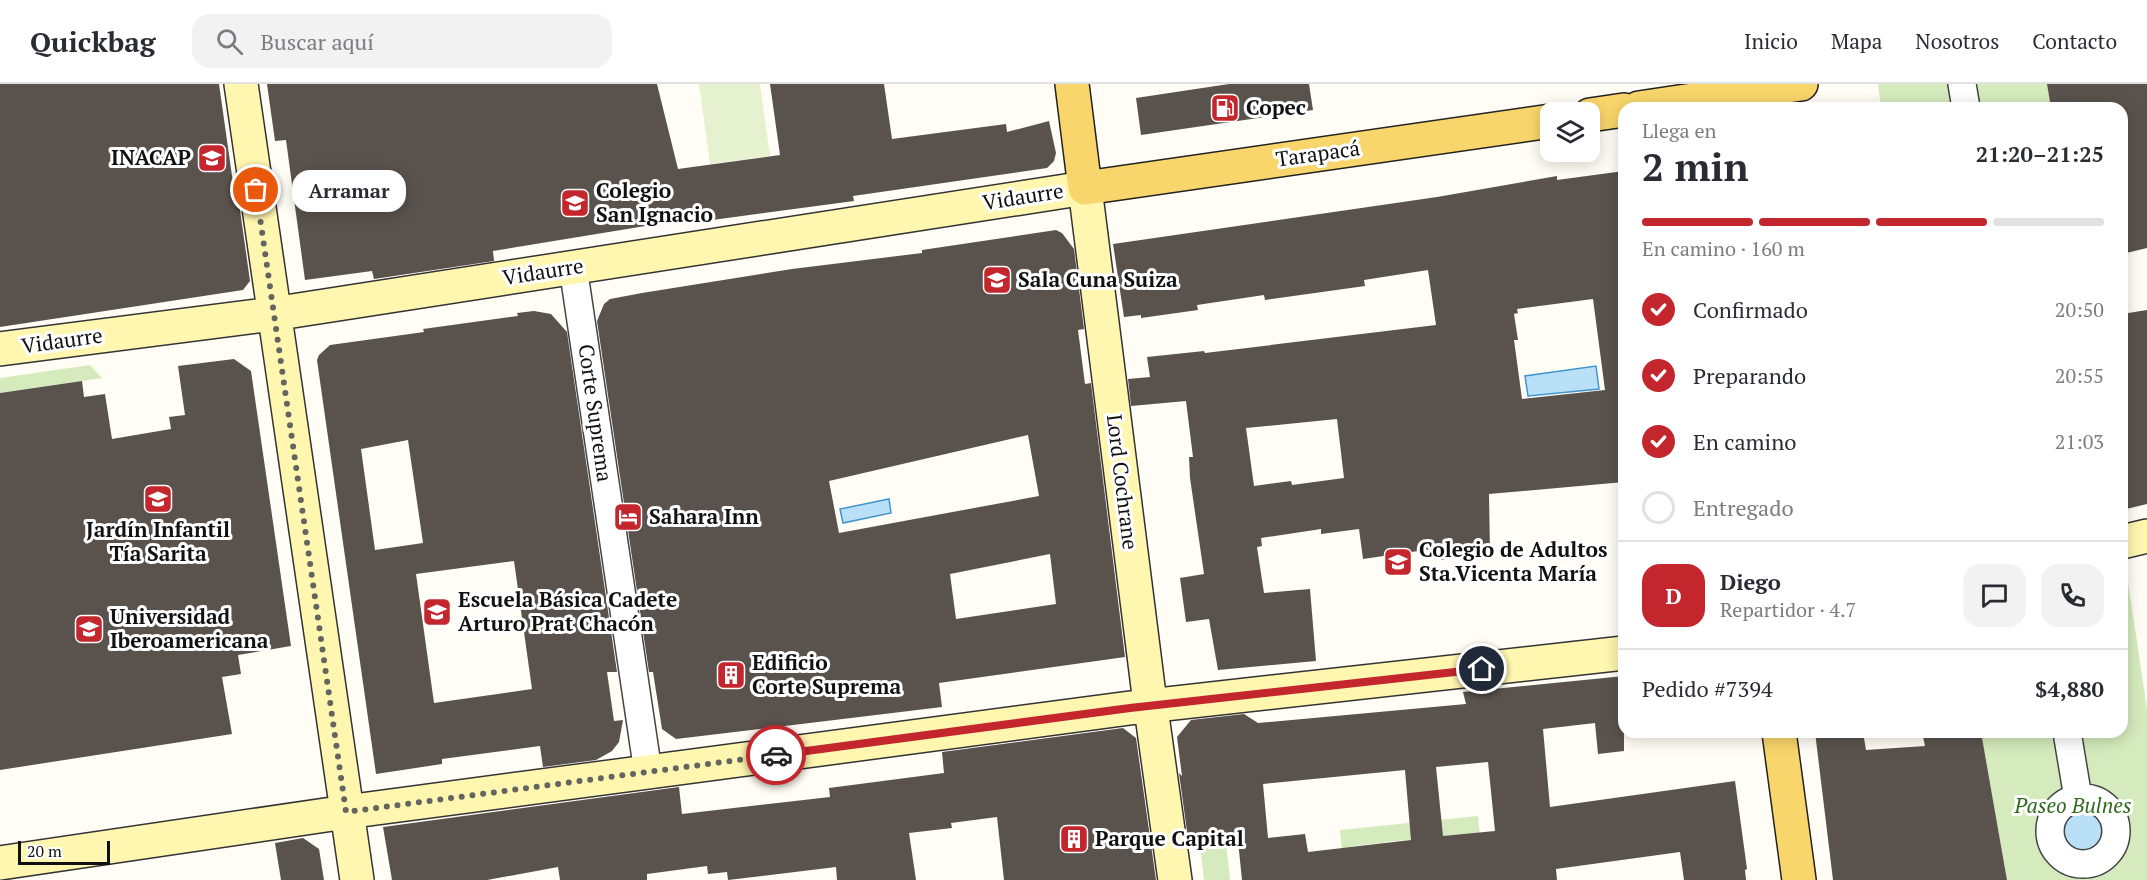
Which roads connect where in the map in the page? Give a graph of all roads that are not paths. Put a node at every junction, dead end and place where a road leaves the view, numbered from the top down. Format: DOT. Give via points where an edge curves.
graph roads {
  1 [pos="241,84"];
  2 [pos="1072,84"];
  3 [pos="1801,84"];
  4 [pos="1962,84"];
  5 [pos="1697,97"];
  6 [pos="1671,102"];
  7 [pos="1965,102"];
  8 [pos="1618,111"];
  9 [pos="1600,114"];
  10 [pos="1540,123"];
  11 [pos="1085,188"];
  12 [pos="573,267"];
  13 [pos="273,314"];
  14 [pos="0,350"];
  15 [pos="2147,536"];
  16 [pos="2128,541"];
  17 [pos="1618,654"];
  18 [pos="1151,705"];
  19 [pos="1780,738"];
  20 [pos="2068,738"];
  21 [pos="648,772"];
  22 [pos="2078,798"];
  23 [pos="346,812"];
  24 [pos="0,863"];
  25 [pos="2090,872"];
  26 [pos="357,880"];
  27 [pos="1176,880"];
  28 [pos="1799,880"];
  1 -- 13 [label="main road"];
  2 -- 11 [label="main road, Lord Cochrane"];
  3 -- 5 [label="main road"];
  4 -- 7 [label="street"];
  5 -- 6 [label="main road"];
  8 -- 9 [label="main road"];
  10 -- 11 [label="main road, Tarapacá"];
  11 -- 12 [label="main road, Vidaurre"];
  11 -- 18 [label="main road, Lord Cochrane"];
  12 -- 13 [label="main road, Vidaurre"];
  12 -- 21 [label="street, Corte Suprema"];
  13 -- 14 [label="main road, Vidaurre"];
  13 -- 23 [label="main road"];
  15 -- 16 [label="main road"];
  17 -- 18 [label="main road"];
  18 -- 21 [label="main road"];
  18 -- 27 [label="main road, Lord Cochrane"];
  19 -- 28 [label="main road"];
  20 -- 22 [label="street"];
  21 -- 23 [label="main road"];
  22 -- 25 [label="street" via="2096,799 2108,808 2116,822 2111,849"];
  22 -- 25 [label="street" via="2065,801 2054,812 2049,827 2051,842 2059,855"];
  23 -- 24 [label="main road"];
  23 -- 26 [label="main road"];
}
